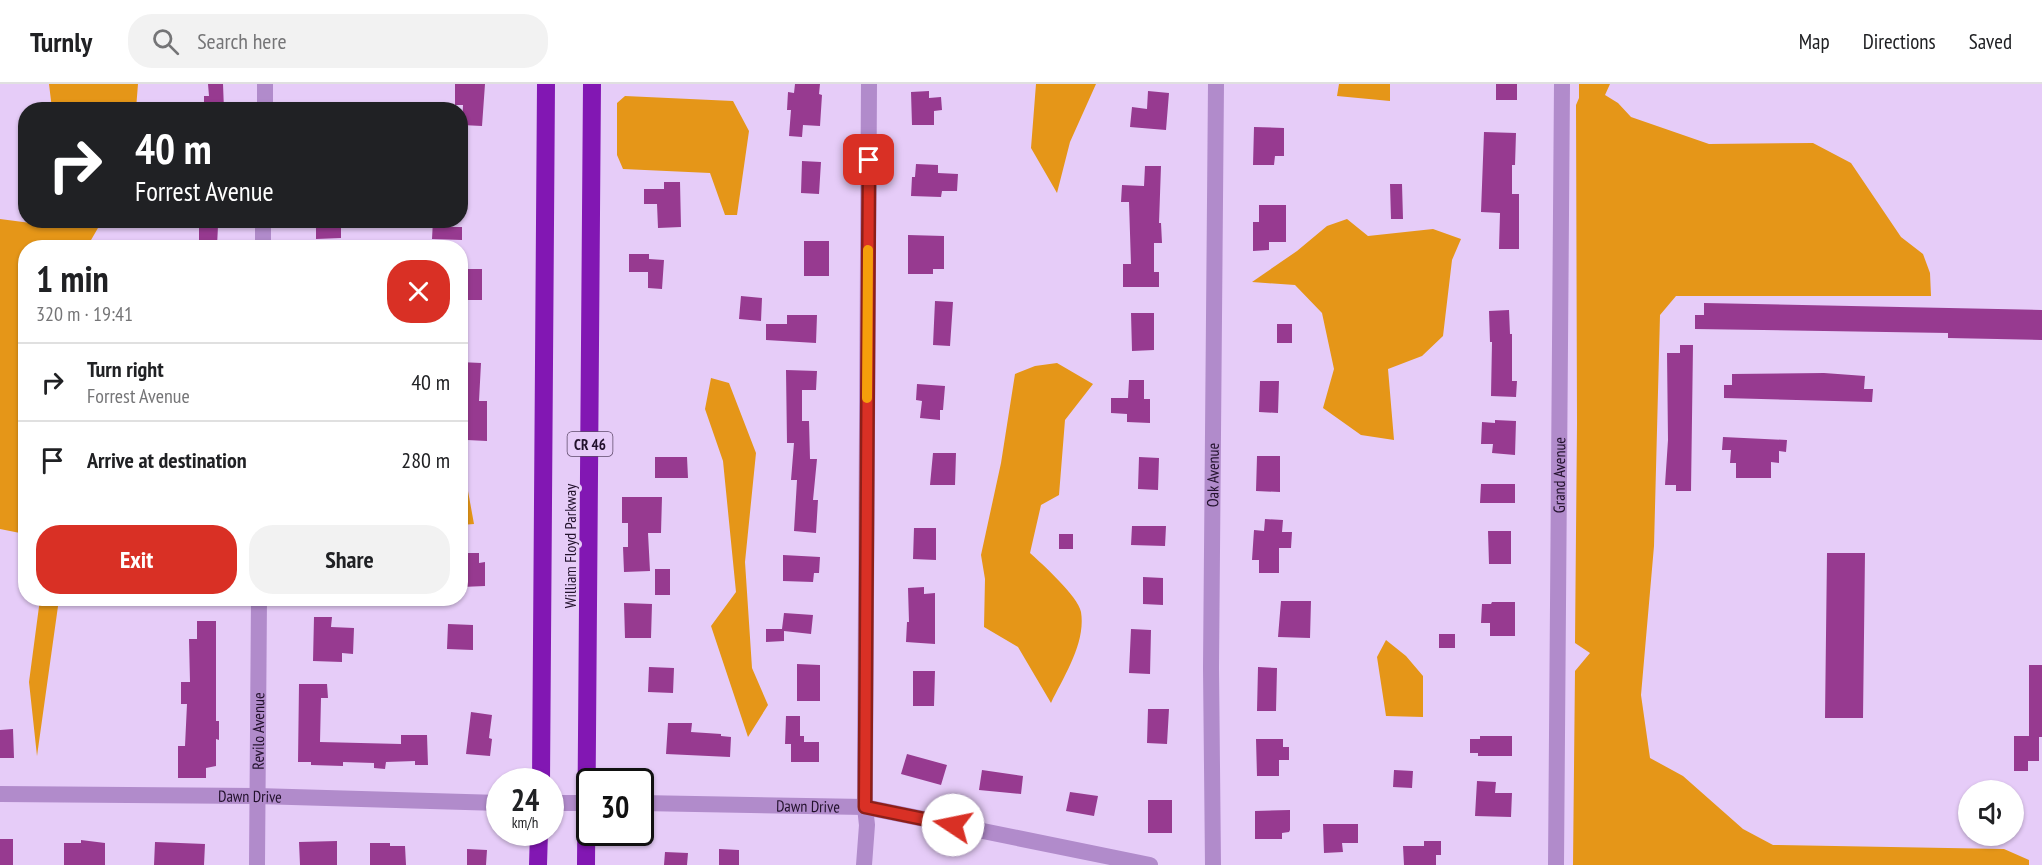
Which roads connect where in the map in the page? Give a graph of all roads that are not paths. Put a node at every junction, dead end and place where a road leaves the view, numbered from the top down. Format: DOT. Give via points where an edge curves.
graph roads {
  1 [pos="265,84"];
  2 [pos="546,84"];
  3 [pos="592,84"];
  4 [pos="869,84"];
  5 [pos="1216,84"];
  6 [pos="1562,84"];
  7 [pos="265,102"];
  8 [pos="260,606"];
  9 [pos="541,768"];
  10 [pos="588,768"];
  11 [pos="0,794"];
  12 [pos="257,796"];
  13 [pos="486,802"];
  14 [pos="654,803"];
  15 [pos="865,807"];
  16 [pos="539,846"];
  17 [pos="587,846"];
  18 [pos="257,865"];
  19 [pos="538,865"];
  20 [pos="586,865"];
  21 [pos="864,865"];
  22 [pos="1150,865"];
  23 [pos="1213,865"];
  24 [pos="1556,865"];
  1 -- 7 [label="street"];
  2 -- 9 [label="highway, William Floyd Parkway / CR 46"];
  3 -- 10 [label="highway, William Floyd Parkway / CR 46"];
  4 -- 15 [label="street"];
  5 -- 23 [label="street, Oak Avenue"];
  6 -- 24 [label="street, Grand Avenue"];
  8 -- 12 [label="street, Revilo Avenue"];
  11 -- 12 [label="street, Dawn Drive"];
  12 -- 13 [label="street, Dawn Drive"];
  12 -- 18 [label="street, Revilo Avenue"];
  14 -- 15 [label="street, Dawn Drive"];
  15 -- 21 [label="street"];
  15 -- 22 [label="street, Dawn Drive"];
  16 -- 19 [label="highway"];
  17 -- 20 [label="highway, William Floyd Parkway / CR 46"];
}
